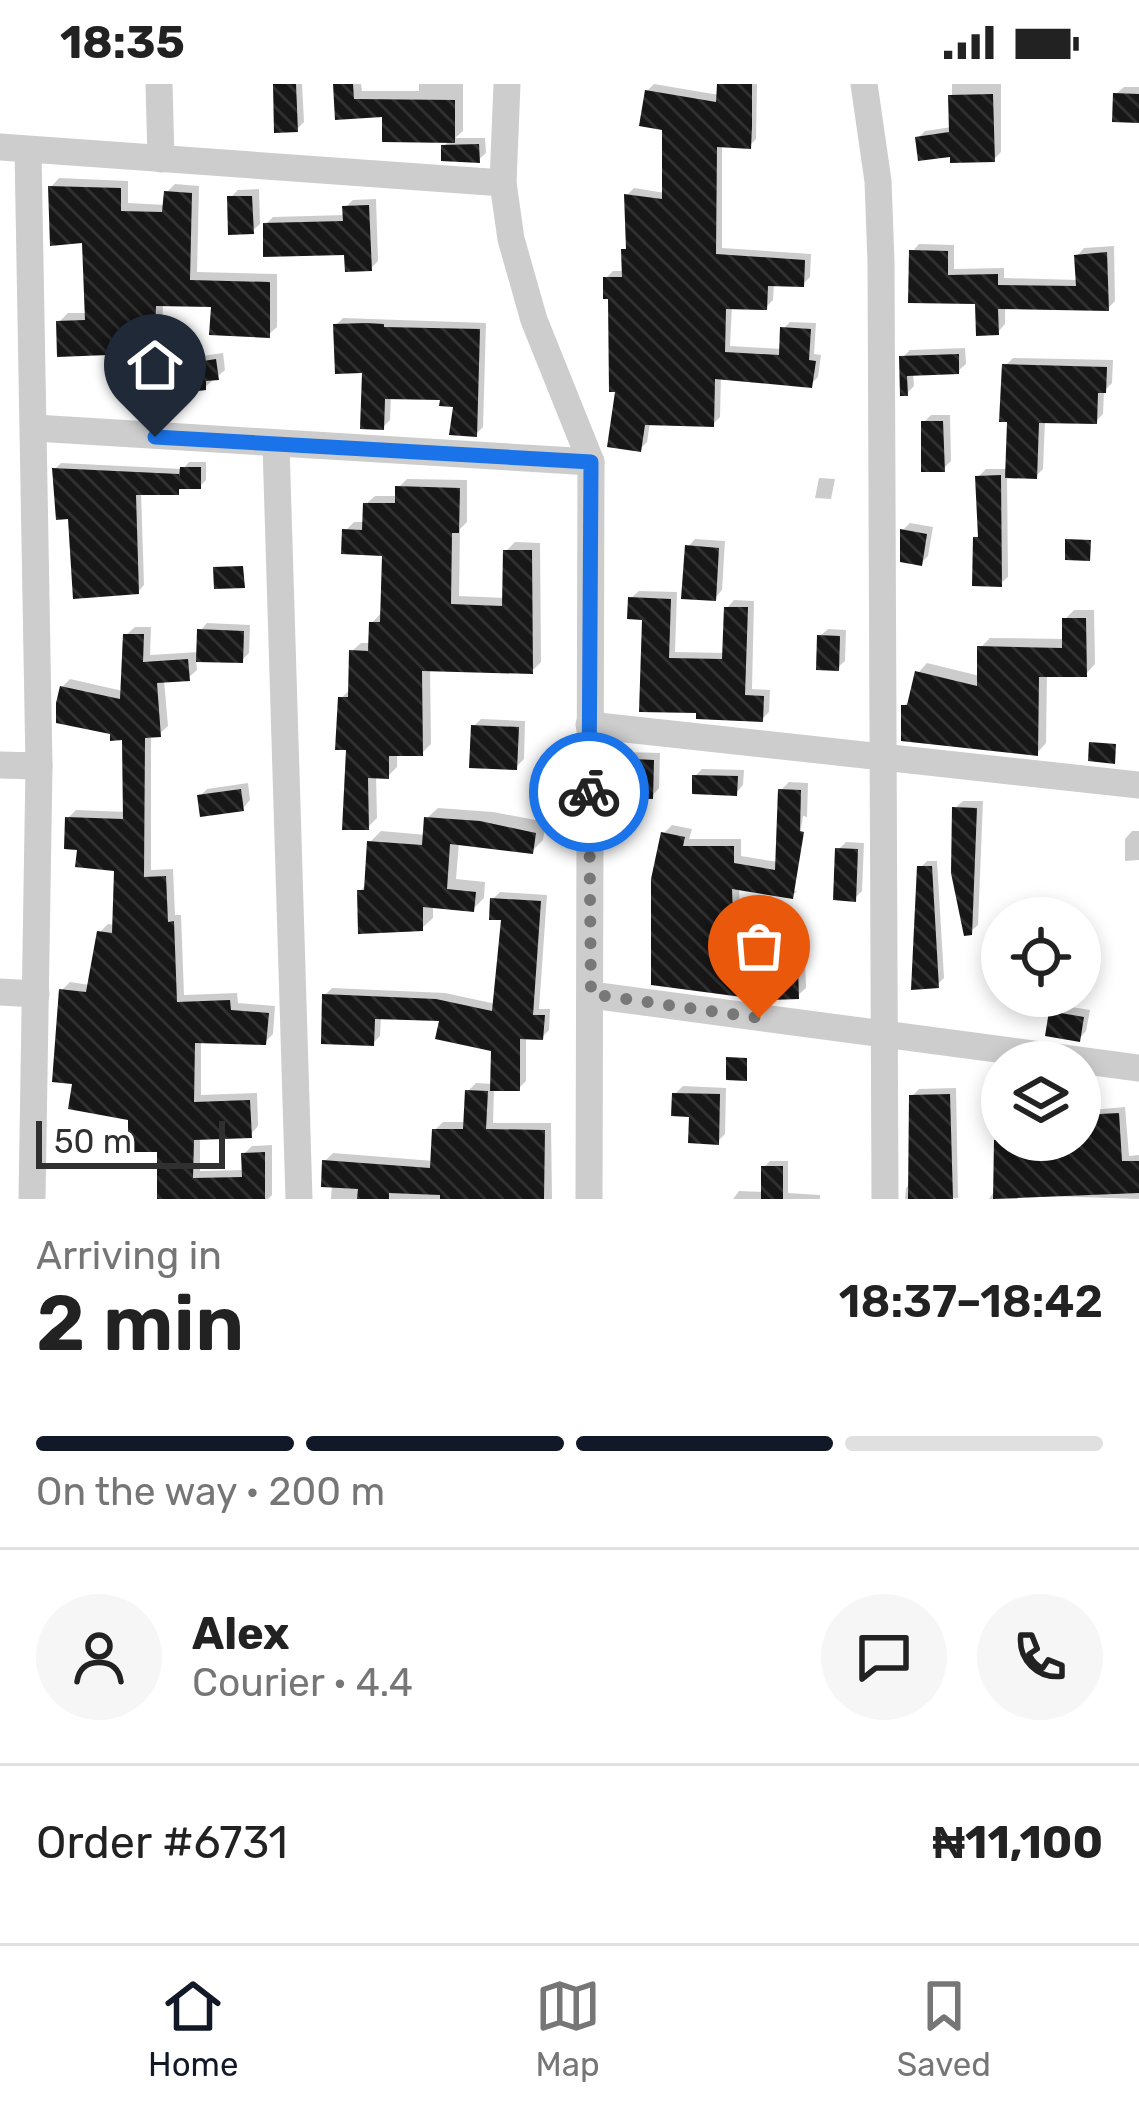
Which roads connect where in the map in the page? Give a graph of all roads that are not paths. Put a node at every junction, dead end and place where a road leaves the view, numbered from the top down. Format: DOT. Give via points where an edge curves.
graph roads {
  1 [pos="159,84"];
  2 [pos="507,84"];
  3 [pos="864,84"];
  4 [pos="14,148"];
  5 [pos="161,159"];
  6 [pos="503,183"];
  7 [pos="34,428"];
  8 [pos="276,445"];
  9 [pos="591,462"];
  10 [pos="589,725"];
  11 [pos="885,756"];
  12 [pos="0,765"];
  13 [pos="39,766"];
  14 [pos="1139,785"];
  15 [pos="0,992"];
  16 [pos="36,994"];
  17 [pos="591,994"];
  18 [pos="885,1036"];
  19 [pos="1139,1068"];
  20 [pos="32,1199"];
  21 [pos="299,1199"];
  22 [pos="589,1199"];
  23 [pos="885,1199"];
  1 -- 5 [label="street"];
  2 -- 6 [label="street"];
  3 -- 11 [label="street" via="880,242"];
  4 -- 5 [label="street"];
  4 -- 7 [label="street"];
  5 -- 6 [label="street"];
  6 -- 9 [label="street" via="534,320"];
  7 -- 8 [label="street"];
  7 -- 13 [label="street"];
  8 -- 9 [label="street"];
  8 -- 21 [label="street"];
  9 -- 10 [label="street"];
  10 -- 11 [label="street"];
  10 -- 17 [label="street"];
  11 -- 14 [label="street"];
  11 -- 18 [label="street"];
  12 -- 13 [label="street"];
  13 -- 16 [label="street"];
  15 -- 16 [label="street"];
  16 -- 20 [label="street"];
  17 -- 18 [label="street"];
  17 -- 22 [label="street"];
  18 -- 19 [label="street"];
  18 -- 23 [label="street"];
}
